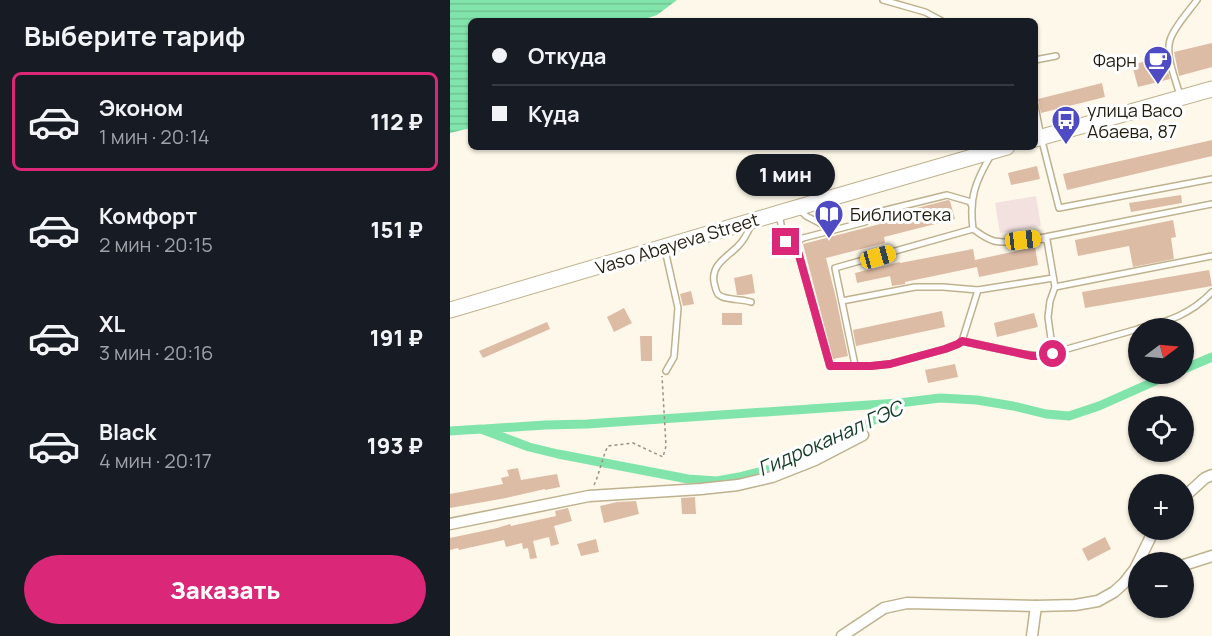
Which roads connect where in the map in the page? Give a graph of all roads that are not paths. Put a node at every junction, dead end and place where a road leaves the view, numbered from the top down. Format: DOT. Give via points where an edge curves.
graph roads {
  1 [pos="883,0"];
  2 [pos="1197,0"];
  3 [pos="936,18"];
  4 [pos="1056,56"];
  5 [pos="1038,59"];
  6 [pos="1212,89"];
  7 [pos="1180,98"];
  8 [pos="1038,138"];
  9 [pos="997,150"];
  10 [pos="999,150"];
  11 [pos="1212,179"];
  12 [pos="971,204"];
  13 [pos="1212,204"];
  14 [pos="798,208"];
  15 [pos="779,213"];
  16 [pos="753,220"];
  17 [pos="974,229"];
  18 [pos="833,230"];
  19 [pos="1039,238"];
  20 [pos="790,246"];
  21 [pos="664,247"];
  22 [pos="1212,256"];
  23 [pos="1053,278"];
  24 [pos="1055,287"];
  25 [pos="978,290"];
  26 [pos="1212,292"];
  27 [pos="842,301"];
  28 [pos="751,302"];
  29 [pos="450,310"];
  30 [pos="1174,318"];
  31 [pos="1128,332"];
  32 [pos="962,341"];
  33 [pos="1053,354"];
  34 [pos="855,365"];
  35 [pos="666,371"];
  36 [pos="863,435"];
  37 [pos="1212,475"];
  38 [pos="1194,488"];
  39 [pos="450,524"];
  40 [pos="1212,556"];
  41 [pos="1194,562"];
  42 [pos="1128,579"];
  43 [pos="1036,606"];
  44 [pos="842,636"];
  45 [pos="1032,636"];
  1 -- 3 [label="lane"];
  2 -- 7 [label="lane" via="1171,37 1169,47"];
  4 -- 5 [label="lane"];
  6 -- 7 [label="street"];
  7 -- 8 [label="street"];
  8 -- 11 [label="lane" via="1059,208"];
  9 -- 14 [label="street, Vaso Abayeva Street"];
  10 -- 12 [label="lane" via="980,174"];
  12 -- 17 [label="lane"];
  12 -- 18 [label="lane" via="947,195 874,213 865,222"];
  13 -- 19 [label="lane"];
  14 -- 15 [label="street, Vaso Abayeva Street"];
  14 -- 18 [label="lane"];
  15 -- 16 [label="street, Vaso Abayeva Street"];
  15 -- 20 [label="lane"];
  16 -- 21 [label="street, Vaso Abayeva Street"];
  16 -- 28 [label="lane" via="746,237 721,261 713,278 718,295"];
  17 -- 19 [label="lane" via="995,242"];
  17 -- 27 [label="lane" via="835,268"];
  18 -- 20 [label="lane"];
  19 -- 23 [label="lane" via="1047,240"];
  20 -- 34 [label="lane" via="797,248 830,366"];
  21 -- 29 [label="street, Vaso Abayeva Street"];
  21 -- 35 [label="lane" via="678,308 674,357"];
  22 -- 24 [label="lane"];
  23 -- 24 [label="lane"];
  23 -- 25 [label="lane"];
  24 -- 33 [label="lane" via="1048,317"];
  25 -- 27 [label="lane" via="915,287"];
  25 -- 32 [label="lane"];
  26 -- 30 [label="lane"];
  27 -- 34 [label="lane"];
  31 -- 33 [label="lane"];
  32 -- 33 [label="lane" via="1032,356"];
  32 -- 34 [label="lane" via="890,364"];
  36 -- 39 [label="street" via="815,460 738,485 589,496"];
  37 -- 38 [label="street"];
  40 -- 41 [label="street"];
  42 -- 43 [label="street" via="1098,601"];
  43 -- 44 [label="street" via="907,603 884,608"];
  43 -- 45 [label="street"];
}
